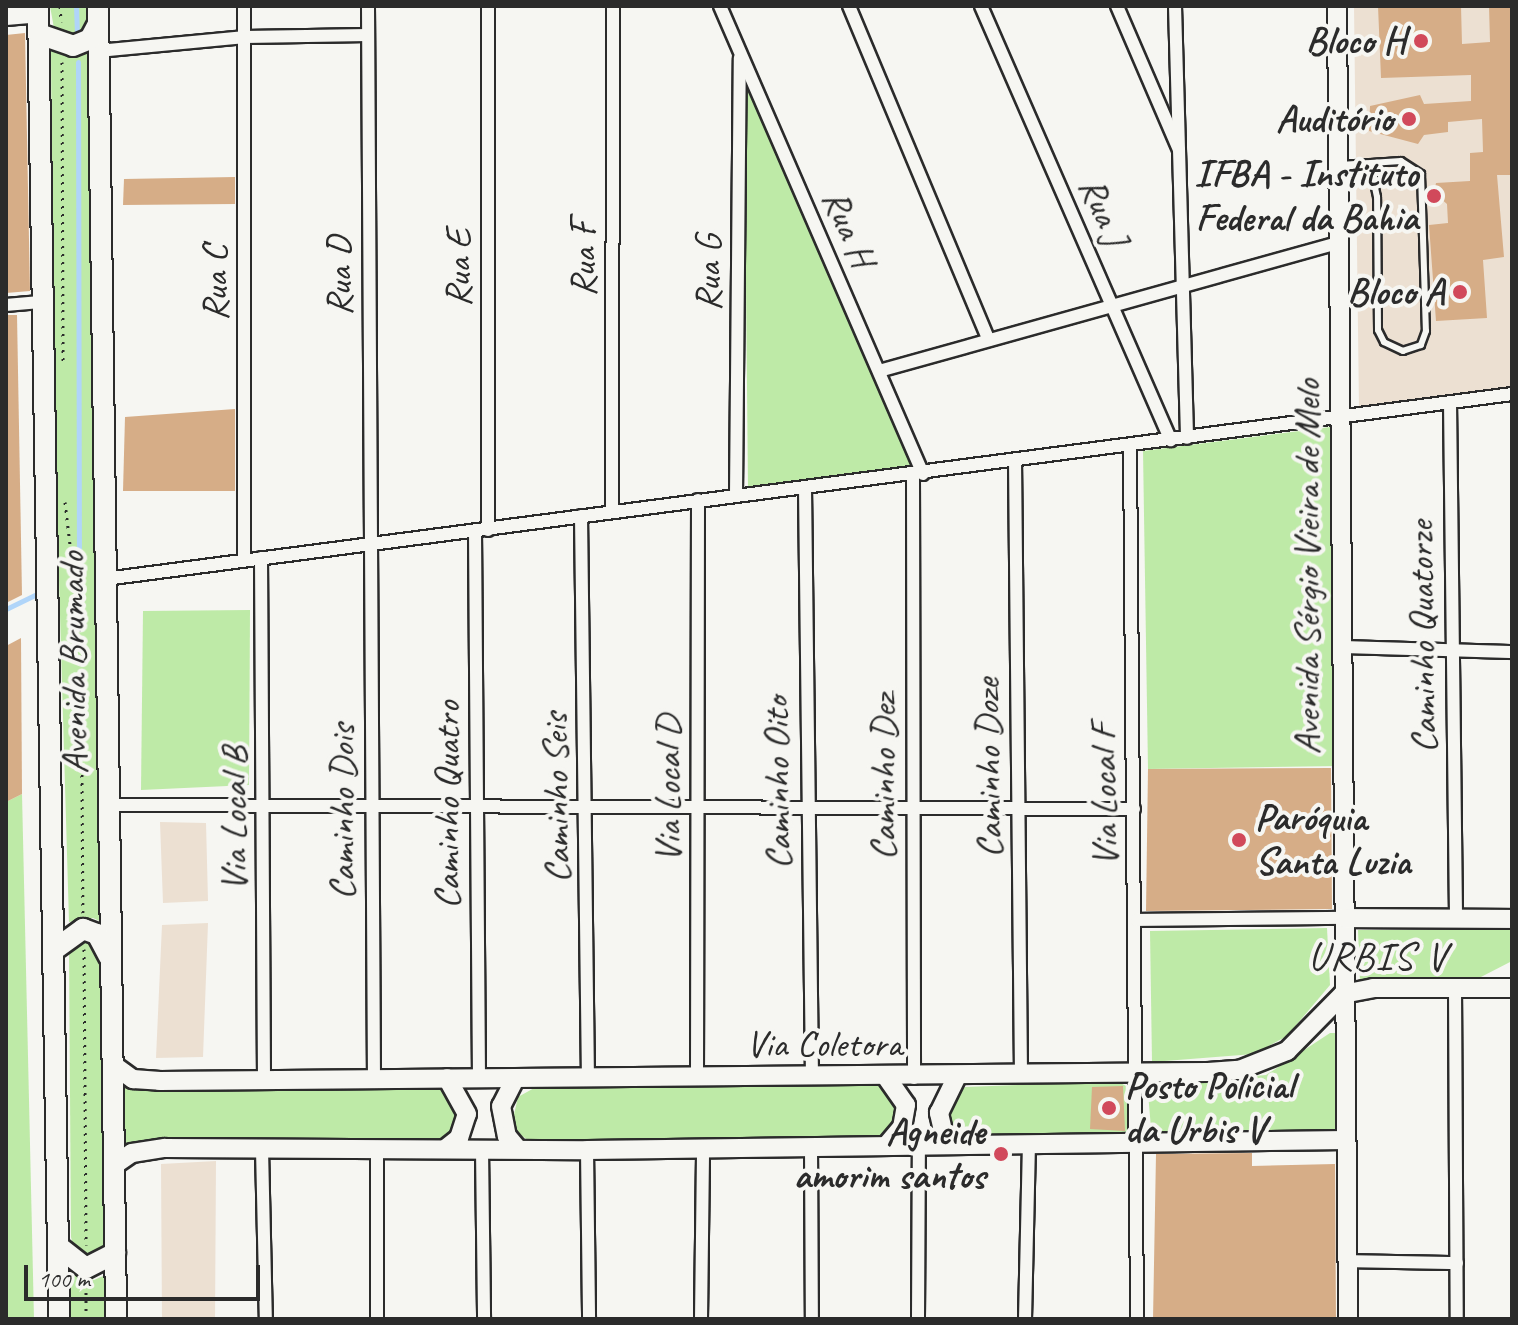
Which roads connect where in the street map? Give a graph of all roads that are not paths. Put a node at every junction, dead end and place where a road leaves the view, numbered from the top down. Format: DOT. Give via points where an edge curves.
graph roads {
  1 [pos="244,6"];
  2 [pos="368,6"];
  3 [pos="488,6"];
  4 [pos="613,6"];
  5 [pos="720,6"];
  6 [pos="849,6"];
  7 [pos="981,6"];
  8 [pos="1117,6"];
  9 [pos="1175,6"];
  10 [pos="1337,6"];
  11 [pos="98,15"];
  12 [pos="6,16"];
  13 [pos="38,18"];
  14 [pos="368,35"];
  15 [pos="245,37"];
  16 [pos="98,51"];
  17 [pos="740,51"];
  18 [pos="1182,156"];
  19 [pos="1370,164"];
  20 [pos="1339,165"];
  21 [pos="1340,242"];
  22 [pos="1178,284"];
  23 [pos="40,302"];
  24 [pos="6,305"];
  25 [pos="1113,306"];
  26 [pos="989,340"];
  27 [pos="879,371"];
  28 [pos="1512,394"];
  29 [pos="1450,402"];
  30 [pos="1340,416"];
  31 [pos="1187,438"];
  32 [pos="1171,440"];
  33 [pos="1130,445"];
  34 [pos="1015,460"];
  35 [pos="918,475"];
  36 [pos="805,488"];
  37 [pos="736,495"];
  38 [pos="698,500"];
  39 [pos="612,512"];
  40 [pos="581,516"];
  41 [pos="482,531"];
  42 [pos="370,545"];
  43 [pos="261,558"];
  44 [pos="244,560"];
  45 [pos="105,579"];
  46 [pos="1341,647"];
  47 [pos="1451,651"];
  48 [pos="1512,652"];
  49 [pos="109,805"];
  50 [pos="264,807"];
  51 [pos="372,808"];
  52 [pos="698,809"];
  53 [pos="913,809"];
  54 [pos="1018,809"];
  55 [pos="1134,809"];
  56 [pos="586,810"];
  57 [pos="807,810"];
  58 [pos="477,811"];
  59 [pos="1344,918"];
  60 [pos="1456,918"];
  61 [pos="1512,919"];
  62 [pos="1137,920"];
  63 [pos="54,950"];
  64 [pos="110,960"];
  65 [pos="1512,973"];
  66 [pos="1455,988"];
  67 [pos="1484,988"];
  68 [pos="1512,988"];
  69 [pos="1343,994"];
  70 [pos="112,1064"];
  71 [pos="1138,1074"];
  72 [pos="1021,1076"];
  73 [pos="812,1077"];
  74 [pos="447,1078"];
  75 [pos="479,1078"];
  76 [pos="697,1078"];
  77 [pos="887,1078"];
  78 [pos="914,1078"];
  79 [pos="956,1078"];
  80 [pos="374,1079"];
  81 [pos="515,1079"];
  82 [pos="588,1079"];
  83 [pos="264,1080"];
  84 [pos="1346,1140"];
  85 [pos="956,1144"];
  86 [pos="1029,1144"];
  87 [pos="887,1145"];
  88 [pos="919,1145"];
  89 [pos="1137,1145"];
  90 [pos="811,1147"];
  91 [pos="517,1148"];
  92 [pos="703,1148"];
  93 [pos="262,1149"];
  94 [pos="445,1149"];
  95 [pos="482,1149"];
  96 [pos="587,1150"];
  97 [pos="377,1151"];
  98 [pos="116,1164"];
  99 [pos="59,1247"];
  100 [pos="115,1253"];
  101 [pos="1348,1261"];
  102 [pos="1457,1263"];
  103 [pos="59,1319"];
  104 [pos="116,1319"];
  105 [pos="266,1319"];
  106 [pos="377,1319"];
  107 [pos="484,1319"];
  108 [pos="589,1319"];
  109 [pos="701,1319"];
  110 [pos="812,1319"];
  111 [pos="918,1319"];
  112 [pos="1025,1319"];
  113 [pos="1137,1319"];
  114 [pos="1348,1319"];
  115 [pos="1457,1319"];
  1 -- 15 [label="street, Rua C"];
  2 -- 14 [label="street, Rua D"];
  3 -- 41 [label="street, Rua E"];
  4 -- 39 [label="street, Rua F"];
  5 -- 17 [label="street, Rua H"];
  6 -- 26 [label="street"];
  7 -- 25 [label="street, Rua J"];
  8 -- 18 [label="street"];
  9 -- 18 [label="street"];
  10 -- 20 [label="street, Avenida Sérgio Vieira de Melo"];
  11 -- 13 [label="main road" via="86,42 62,47"];
  11 -- 16 [label="main road, Avenida Brumado"];
  12 -- 13 [label="street"];
  13 -- 23 [label="main road, Avenida Brumado"];
  14 -- 15 [label="street"];
  14 -- 42 [label="street, Rua D"];
  15 -- 16 [label="street"];
  15 -- 44 [label="street, Rua C"];
  16 -- 45 [label="main road, Avenida Brumado"];
  17 -- 27 [label="street, Rua H"];
  17 -- 37 [label="street, Rua G"];
  18 -- 22 [label="street"];
  19 -- 19 [label="lane" via="1377,197 1378,330 1384,342 1403,351 1421,345 1426,331 1421,174 1401,161"];
  19 -- 20 [label="lane"];
  20 -- 21 [label="street, Avenida Sérgio Vieira de Melo"];
  21 -- 22 [label="street"];
  21 -- 30 [label="street, Avenida Sérgio Vieira de Melo"];
  22 -- 25 [label="street"];
  22 -- 31 [label="street"];
  23 -- 24 [label="street"];
  23 -- 63 [label="main road, Avenida Brumado"];
  25 -- 26 [label="street"];
  25 -- 32 [label="street, Rua J"];
  26 -- 27 [label="street"];
  27 -- 35 [label="street, Rua H"];
  28 -- 29 [label="street"];
  29 -- 30 [label="street"];
  29 -- 47 [label="street, Caminho Quatorze"];
  30 -- 31 [label="street"];
  30 -- 46 [label="street, Avenida Sérgio Vieira de Melo"];
  31 -- 32 [label="street"];
  32 -- 33 [label="street"];
  33 -- 34 [label="street"];
  33 -- 55 [label="street, Via Local F"];
  34 -- 35 [label="street"];
  34 -- 54 [label="street, Caminho Doze"];
  35 -- 36 [label="street"];
  35 -- 53 [label="street, Caminho Dez"];
  36 -- 37 [label="street"];
  36 -- 57 [label="street, Caminho Oito"];
  37 -- 38 [label="street"];
  38 -- 39 [label="street"];
  38 -- 52 [label="street, Via Local D"];
  39 -- 40 [label="street"];
  40 -- 41 [label="street"];
  40 -- 56 [label="street, Caminho Seis"];
  41 -- 42 [label="street"];
  41 -- 58 [label="street, Caminho Quatro"];
  42 -- 43 [label="street"];
  42 -- 51 [label="street, Caminho Dois"];
  43 -- 44 [label="street"];
  43 -- 50 [label="street, Via Local B"];
  44 -- 45 [label="street"];
  45 -- 49 [label="main road, Avenida Brumado"];
  46 -- 47 [label="street"];
  46 -- 59 [label="street, Avenida Sérgio Vieira de Melo"];
  47 -- 48 [label="street"];
  47 -- 60 [label="street, Caminho Quatorze"];
  49 -- 50 [label="street"];
  49 -- 64 [label="main road, Avenida Brumado"];
  50 -- 51 [label="street"];
  50 -- 83 [label="street, Via Local B"];
  51 -- 58 [label="street"];
  51 -- 80 [label="street, Caminho Dois"];
  52 -- 56 [label="street"];
  52 -- 57 [label="street"];
  52 -- 76 [label="street, Via Local D"];
  53 -- 54 [label="street"];
  53 -- 57 [label="street"];
  53 -- 78 [label="street, Caminho Dez"];
  54 -- 55 [label="street"];
  54 -- 72 [label="street, Caminho Doze"];
  55 -- 62 [label="street, Via Local F"];
  56 -- 58 [label="street"];
  56 -- 82 [label="street, Caminho Seis"];
  57 -- 73 [label="street, Caminho Oito"];
  58 -- 75 [label="street, Caminho Quatro"];
  59 -- 60 [label="street"];
  59 -- 62 [label="street"];
  59 -- 69 [label="street, Avenida Sérgio Vieira de Melo"];
  60 -- 61 [label="street"];
  62 -- 71 [label="street, Via Local F"];
  63 -- 64 [label="main road" via="83,929 97,934"];
  63 -- 99 [label="main road, Avenida Brumado"];
  64 -- 70 [label="main road, Avenida Brumado"];
  65 -- 67 [label="street"];
  66 -- 67 [label="street"];
  66 -- 69 [label="street"];
  66 -- 102 [label="street"];
  67 -- 68 [label="street"];
  69 -- 71 [label="street, Via Coletora" via="1287,1051 1265,1062 1239,1070"];
  69 -- 84 [label="street, Avenida Sérgio Vieira de Melo"];
  70 -- 83 [label="street, Via Coletora" via="146,1080"];
  70 -- 98 [label="main road, Avenida Brumado"];
  71 -- 72 [label="street, Via Coletora"];
  71 -- 89 [label="street, Via Local F"];
  72 -- 79 [label="street, Via Coletora"];
  73 -- 76 [label="street, Via Coletora"];
  73 -- 77 [label="street, Via Coletora"];
  74 -- 75 [label="street, Via Coletora"];
  74 -- 80 [label="street, Via Coletora"];
  74 -- 94 [label="street" via="459,1090 467,1114 459,1138"];
  75 -- 81 [label="street, Via Coletora"];
  76 -- 82 [label="street, Via Coletora"];
  77 -- 78 [label="street, Via Coletora"];
  77 -- 87 [label="street" via="906,1105 902,1127"];
  78 -- 79 [label="street, Via Coletora"];
  79 -- 85 [label="street" via="939,1113 944,1135"];
  80 -- 83 [label="street, Via Coletora"];
  81 -- 82 [label="street, Via Coletora"];
  81 -- 91 [label="street" via="501,1106 507,1136"];
  84 -- 89 [label="street"];
  84 -- 101 [label="street, Avenida Sérgio Vieira de Melo"];
  85 -- 86 [label="street"];
  85 -- 88 [label="street"];
  86 -- 89 [label="street"];
  86 -- 112 [label="street"];
  87 -- 88 [label="street"];
  87 -- 90 [label="street"];
  88 -- 111 [label="street"];
  89 -- 113 [label="street, Via Local F"];
  90 -- 92 [label="street"];
  90 -- 110 [label="street"];
  91 -- 95 [label="street"];
  91 -- 96 [label="street"];
  92 -- 96 [label="street"];
  92 -- 109 [label="street"];
  93 -- 97 [label="street"];
  93 -- 98 [label="street" via="165,1148 132,1153"];
  93 -- 105 [label="street"];
  94 -- 95 [label="street"];
  94 -- 97 [label="street"];
  95 -- 107 [label="street"];
  96 -- 108 [label="street"];
  97 -- 106 [label="street"];
  98 -- 100 [label="main road, Avenida Brumado"];
  99 -- 100 [label="main road" via="86,1268"];
  99 -- 103 [label="main road, Avenida Brumado"];
  100 -- 104 [label="main road, Avenida Brumado"];
  101 -- 102 [label="street"];
  101 -- 114 [label="street, Avenida Sérgio Vieira de Melo"];
  102 -- 115 [label="street"];
}
